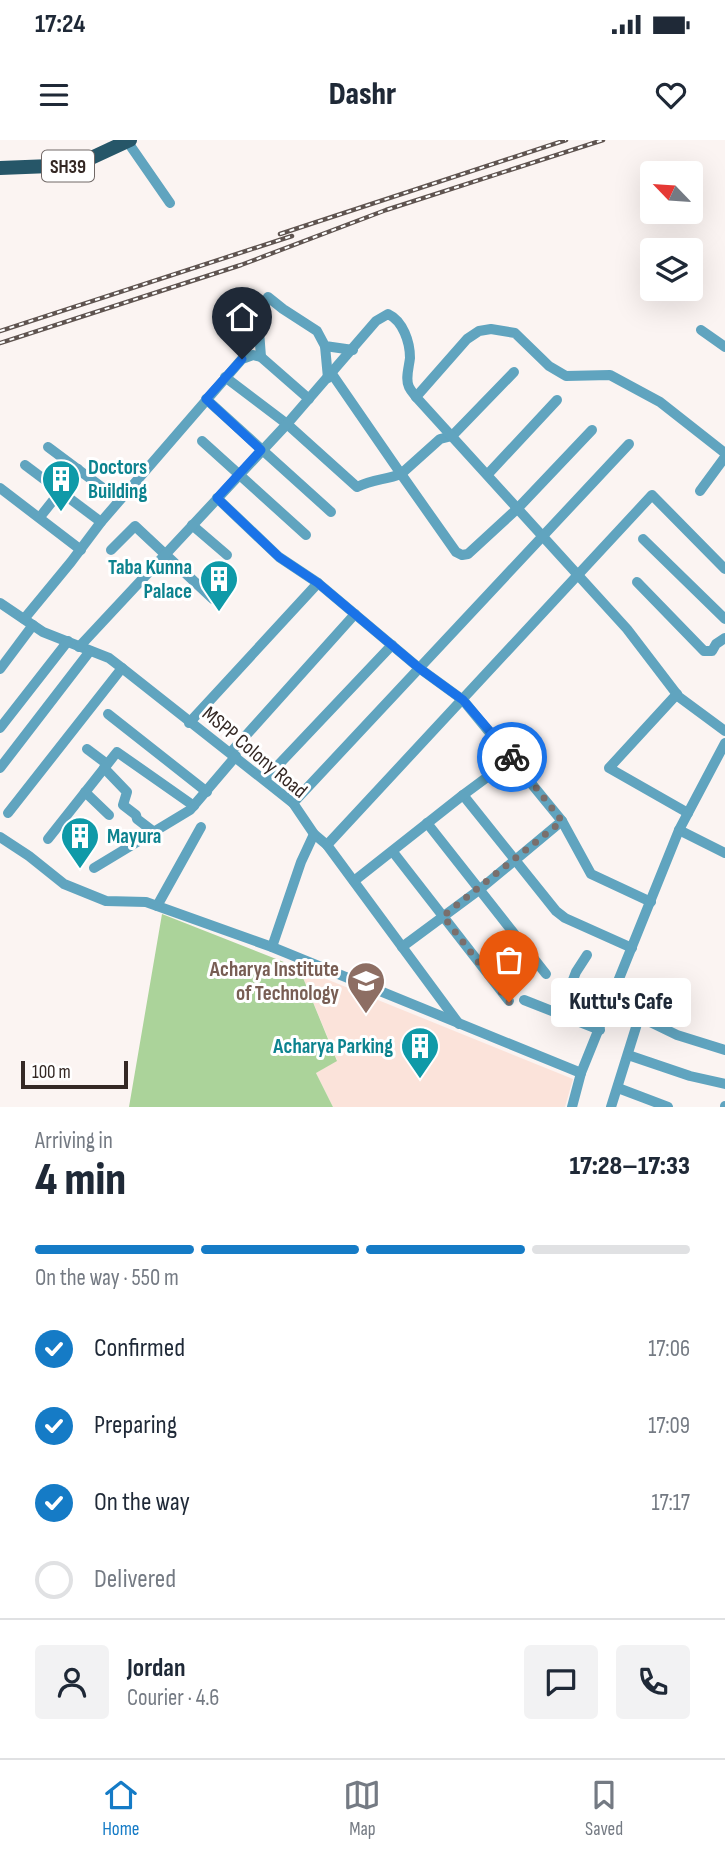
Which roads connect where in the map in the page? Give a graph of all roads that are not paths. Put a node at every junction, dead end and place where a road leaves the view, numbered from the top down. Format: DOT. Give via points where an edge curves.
graph roads {
  1 [pos="129,140"];
  2 [pos="0,168"];
  3 [pos="170,203"];
  4 [pos="701,330"];
  5 [pos="325,346"];
  6 [pos="725,347"];
  7 [pos="353,350"];
  8 [pos="261,357"];
  9 [pos="514,372"];
  10 [pos="330,376"];
  11 [pos="225,377"];
  12 [pos="416,397"];
  13 [pos="309,398"];
  14 [pos="206,399"];
  15 [pos="557,400"];
  16 [pos="287,424"];
  17 [pos="592,430"];
  18 [pos="452,436"];
  19 [pos="202,441"];
  20 [pos="629,444"];
  21 [pos="48,447"];
  22 [pos="261,450"];
  23 [pos="725,455"];
  24 [pos="25,465"];
  25 [pos="78,470"];
  26 [pos="239,474"];
  27 [pos="401,474"];
  28 [pos="488,474"];
  29 [pos="0,488"];
  30 [pos="60,491"];
  31 [pos="699,491"];
  32 [pos="217,498"];
  33 [pos="119,500"];
  34 [pos="518,508"];
  35 [pos="331,512"];
  36 [pos="40,517"];
  37 [pos="101,522"];
  38 [pos="192,525"];
  39 [pos="306,535"];
  40 [pos="543,535"];
  41 [pos="643,539"];
  42 [pos="81,550"];
  43 [pos="111,550"];
  44 [pos="165,553"];
  45 [pos="227,555"];
  46 [pos="725,569"];
  47 [pos="579,576"];
  48 [pos="637,582"];
  49 [pos="318,583"];
  50 [pos="213,599"];
  51 [pos="1,607"];
  52 [pos="355,614"];
  53 [pos="725,619"];
  54 [pos="29,622"];
  55 [pos="725,638"];
  56 [pos="68,641"];
  57 [pos="392,645"];
  58 [pos="79,647"];
  59 [pos="90,651"];
  60 [pos="0,668"];
  61 [pos="122,668"];
  62 [pos="419,668"];
  63 [pos="677,694"];
  64 [pos="463,700"];
  65 [pos="108,714"];
  66 [pos="189,723"];
  67 [pos="0,728"];
  68 [pos="725,731"];
  69 [pos="725,743"];
  70 [pos="87,749"];
  71 [pos="234,754"];
  72 [pos="513,758"];
  73 [pos="106,766"];
  74 [pos="0,768"];
  75 [pos="265,779"];
  76 [pos="85,792"];
  77 [pos="207,792"];
  78 [pos="463,795"];
  79 [pos="293,803"];
  80 [pos="194,806"];
  81 [pos="8,813"];
  82 [pos="688,813"];
  83 [pos="109,815"];
  84 [pos="562,821"];
  85 [pos="427,823"];
  86 [pos="201,827"];
  87 [pos="679,830"];
  88 [pos="155,832"];
  89 [pos="314,834"];
  90 [pos="0,837"];
  91 [pos="48,839"];
  92 [pos="327,845"];
  93 [pos="393,852"];
  94 [pos="725,853"];
  95 [pos="516,860"];
  96 [pos="94,868"];
  97 [pos="354,881"];
  98 [pos="479,890"];
  99 [pos="651,902"];
  100 [pos="157,906"];
  101 [pos="443,916"];
  102 [pos="272,947"];
  103 [pos="402,947"];
  104 [pos="632,948"];
  105 [pos="587,955"];
  106 [pos="546,974"];
  107 [pos="524,1000"];
  108 [pos="509,1002"];
  109 [pos="560,1014"];
  110 [pos="459,1024"];
  111 [pos="600,1030"];
  112 [pos="725,1050"];
  113 [pos="628,1055"];
  114 [pos="581,1073"];
  115 [pos="725,1084"];
  116 [pos="618,1088"];
  117 [pos="572,1107"];
  118 [pos="611,1107"];
  119 [pos="668,1107"];
  1 -- 2 [label="main road, SH39" via="76,165"];
  1 -- 3 [label="street"];
  4 -- 6 [label="street"];
  5 -- 7 [label="street"];
  5 -- 8 [label="street" via="317,331 268,297 258,318"];
  5 -- 10 [label="street"];
  7 -- 10 [label="street"];
  7 -- 12 [label="street" via="385,314 398,319 410,354 409,387"];
  8 -- 11 [label="street" via="242,359"];
  8 -- 13 [label="street"];
  9 -- 18 [label="street"];
  10 -- 13 [label="street"];
  10 -- 27 [label="street"];
  11 -- 14 [label="street"];
  11 -- 16 [label="street"];
  12 -- 18 [label="street"];
  12 -- 23 [label="street" via="479,331 515,333 566,376 610,375 660,402"];
  13 -- 16 [label="street"];
  14 -- 22 [label="street"];
  14 -- 33 [label="street"];
  15 -- 28 [label="street"];
  16 -- 22 [label="street"];
  16 -- 27 [label="street" via="357,487"];
  17 -- 34 [label="street"];
  18 -- 27 [label="street" via="440,439"];
  18 -- 28 [label="street"];
  19 -- 26 [label="street"];
  20 -- 40 [label="street"];
  21 -- 25 [label="street"];
  22 -- 26 [label="street"];
  22 -- 35 [label="street"];
  23 -- 31 [label="street"];
  24 -- 30 [label="street"];
  25 -- 30 [label="street"];
  25 -- 33 [label="street"];
  26 -- 32 [label="street"];
  26 -- 39 [label="street"];
  27 -- 34 [label="street" via="462,555"];
  28 -- 34 [label="street"];
  29 -- 36 [label="street"];
  30 -- 36 [label="street"];
  30 -- 37 [label="street"];
  32 -- 38 [label="street"];
  32 -- 49 [label="street" via="279,557"];
  33 -- 37 [label="street"];
  34 -- 40 [label="street"];
  36 -- 42 [label="street"];
  37 -- 42 [label="street"];
  38 -- 44 [label="street"];
  38 -- 45 [label="street"];
  40 -- 47 [label="street"];
  40 -- 62 [label="street"];
  41 -- 53 [label="street"];
  42 -- 54 [label="street"];
  43 -- 44 [label="street" via="135,526"];
  44 -- 50 [label="street"];
  44 -- 58 [label="street"];
  46 -- 47 [label="street" via="652,495"];
  47 -- 63 [label="street"];
  47 -- 64 [label="street"];
  48 -- 55 [label="street" via="704,651 712,651"];
  49 -- 52 [label="street"];
  49 -- 66 [label="street"];
  51 -- 54 [label="street, MSPP Colony Road"];
  52 -- 57 [label="street"];
  52 -- 71 [label="street"];
  54 -- 56 [label="street, MSPP Colony Road"];
  54 -- 60 [label="street"];
  56 -- 58 [label="street, MSPP Colony Road"];
  56 -- 67 [label="street"];
  57 -- 62 [label="street"];
  57 -- 75 [label="street"];
  58 -- 59 [label="street, MSPP Colony Road"];
  59 -- 61 [label="street, MSPP Colony Road"];
  59 -- 74 [label="street"];
  61 -- 66 [label="street, MSPP Colony Road"];
  61 -- 81 [label="street"];
  62 -- 64 [label="street"];
  62 -- 79 [label="street"];
  63 -- 68 [label="street"];
  63 -- 82 [label="street" via="609,768"];
  64 -- 72 [label="street"];
  64 -- 92 [label="street"];
  65 -- 77 [label="street"];
  66 -- 71 [label="street, MSPP Colony Road"];
  69 -- 82 [label="street"];
  70 -- 73 [label="street"];
  71 -- 75 [label="street, MSPP Colony Road"];
  71 -- 77 [label="street"];
  72 -- 78 [label="street"];
  72 -- 84 [label="street"];
  73 -- 76 [label="street"];
  73 -- 80 [label="street" via="117,752"];
  73 -- 88 [label="street" via="127,792 123,804"];
  75 -- 79 [label="street, MSPP Colony Road"];
  76 -- 83 [label="street"];
  76 -- 91 [label="street"];
  77 -- 80 [label="street"];
  78 -- 85 [label="street"];
  78 -- 95 [label="street"];
  79 -- 89 [label="street, MSPP Colony Road"];
  80 -- 88 [label="street"];
  82 -- 87 [label="street"];
  84 -- 95 [label="street"];
  84 -- 99 [label="street" via="591,874"];
  85 -- 93 [label="street"];
  85 -- 98 [label="street"];
  86 -- 100 [label="street"];
  87 -- 94 [label="street"];
  87 -- 99 [label="street"];
  88 -- 96 [label="street"];
  89 -- 92 [label="street, MSPP Colony Road"];
  89 -- 102 [label="street"];
  90 -- 100 [label="street" via="64,884 106,901"];
  92 -- 97 [label="street, MSPP Colony Road"];
  93 -- 97 [label="street"];
  93 -- 101 [label="street"];
  95 -- 98 [label="street"];
  95 -- 104 [label="street" via="565,918"];
  97 -- 103 [label="street, MSPP Colony Road"];
  98 -- 101 [label="street"];
  98 -- 106 [label="street"];
  99 -- 104 [label="street"];
  100 -- 102 [label="street"];
  101 -- 103 [label="street"];
  101 -- 108 [label="street"];
  102 -- 110 [label="street"];
  103 -- 110 [label="street, MSPP Colony Road"];
  104 -- 111 [label="street"];
  105 -- 109 [label="street"];
  107 -- 109 [label="street"];
  109 -- 111 [label="street"];
  110 -- 114 [label="street"];
  111 -- 114 [label="street"];
  112 -- 113 [label="street" via="677,1035 644,1018 637,1024"];
  113 -- 115 [label="street"];
  113 -- 116 [label="street"];
  114 -- 117 [label="street"];
  116 -- 118 [label="street"];
  116 -- 119 [label="street"];
}
